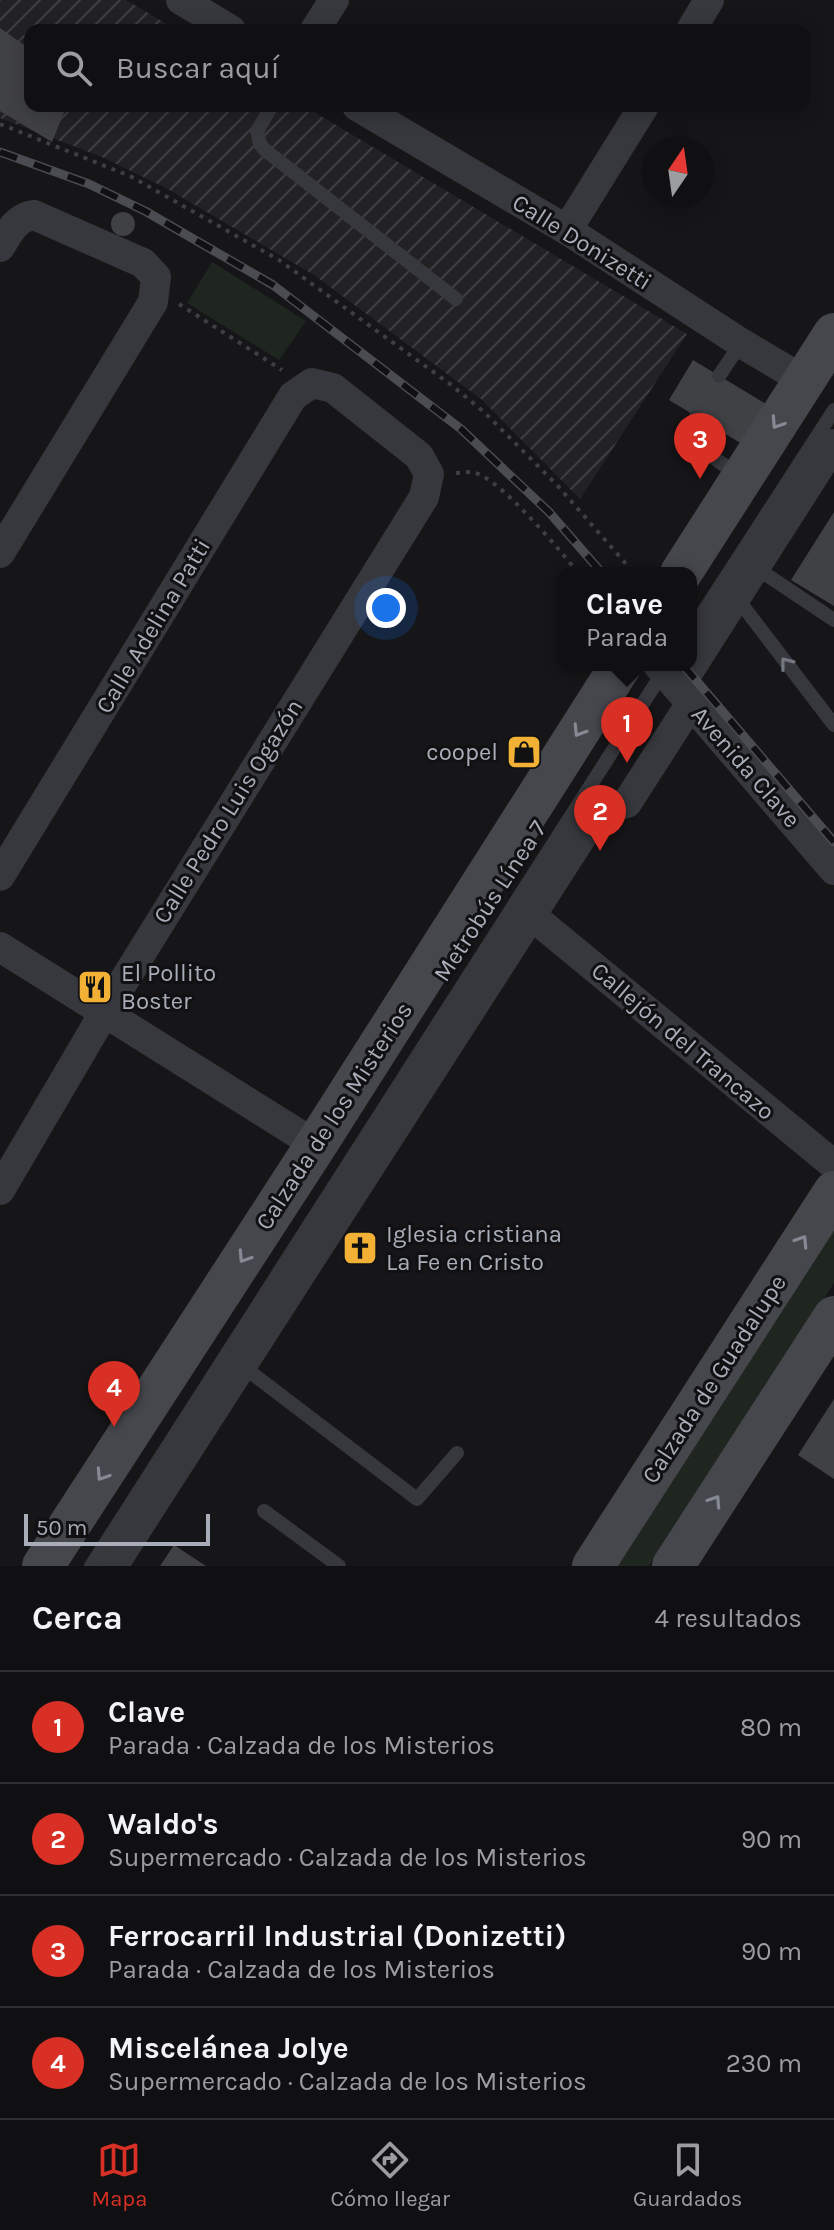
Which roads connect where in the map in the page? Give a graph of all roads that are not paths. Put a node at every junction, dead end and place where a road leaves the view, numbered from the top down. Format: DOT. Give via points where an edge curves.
graph roads {
  1 [pos="181,0"];
  2 [pos="334,0"];
  3 [pos="709,0"];
  4 [pos="221,24"];
  5 [pos="319,24"];
  6 [pos="695,24"];
  7 [pos="268,112"];
  8 [pos="367,112"];
  9 [pos="640,112"];
  10 [pos="567,230"];
  11 [pos="0,247"];
  12 [pos="456,299"];
  13 [pos="834,334"];
  14 [pos="741,343"];
  15 [pos="719,376"];
  16 [pos="805,381"];
  17 [pos="309,384"];
  18 [pos="834,410"];
  19 [pos="696,417"];
  20 [pos="834,444"];
  21 [pos="741,477"];
  22 [pos="0,553"];
  23 [pos="685,567"];
  24 [pos="755,567"];
  25 [pos="736,597"];
  26 [pos="834,620"];
  27 [pos="697,622"];
  28 [pos="697,647"];
  29 [pos="617,671"];
  30 [pos="672,679"];
  31 [pos="834,725"];
  32 [pos="834,870"];
  33 [pos="0,876"];
  34 [pos="532,916"];
  35 [pos="0,947"];
  36 [pos="104,1013"];
  37 [pos="316,1145"];
  38 [pos="834,1165"];
  39 [pos="0,1190"];
  40 [pos="834,1192"];
  41 [pos="834,1317"];
  42 [pos="241,1365"];
  43 [pos="457,1453"];
  44 [pos="264,1511"];
  45 [pos="43,1566"];
  46 [pos="91,1566"];
  47 [pos="113,1566"];
  48 [pos="339,1566"];
  49 [pos="593,1566"];
  50 [pos="673,1566"];
  1 -- 4 [label="street"];
  2 -- 5 [label="street"];
  3 -- 6 [label="street"];
  7 -- 12 [label="lane" via="257,131 265,150"];
  8 -- 10 [label="street, Calle Donizetti"];
  9 -- 10 [label="street"];
  10 -- 14 [label="street, Calle Donizetti"];
  11 -- 22 [label="street" via="25,216 43,218 143,263 156,283 153,302"];
  13 -- 16 [label="main road"];
  14 -- 15 [label="lane"];
  14 -- 16 [label="street, Calle Donizetti"];
  16 -- 21 [label="main road, one-way"];
  17 -- 33 [label="street, Calle Adelina Patti" via="293,396"];
  17 -- 36 [label="street, Calle Pedro Luis Ogazón" via="333,388 419,456 429,474 424,497"];
  18 -- 27 [label="lane"];
  19 -- 21 [label="lane" via="690,431 693,443"];
  20 -- 24 [label="street"];
  21 -- 23 [label="main road"];
  24 -- 25 [label="street"];
  24 -- 26 [label="lane"];
  25 -- 28 [label="street"];
  31 -- 25 [label="lane, one-way"];
  29 -- 37 [label="main road, Calzada de los Misterios, one-way"];
  30 -- 32 [label="street, Avenida Clave"];
  30 -- 34 [label="street" via="627,803 599,810"];
  30 -- 46 [label="lane, Metrobús Línea 7"];
  34 -- 38 [label="street, Callejón del Trancazo"];
  34 -- 42 [label="street"];
  35 -- 36 [label="street"];
  36 -- 37 [label="street"];
  36 -- 39 [label="street, Calle Pedro Luis Ogazón"];
  37 -- 45 [label="main road, Calzada de los Misterios, one-way"];
  49 -- 40 [label="main road, Calzada de Guadalupe, one-way"];
  50 -- 41 [label="main road, one-way"];
  42 -- 43 [label="lane" via="417,1499"];
  42 -- 47 [label="street"];
  44 -- 48 [label="lane"];
}
